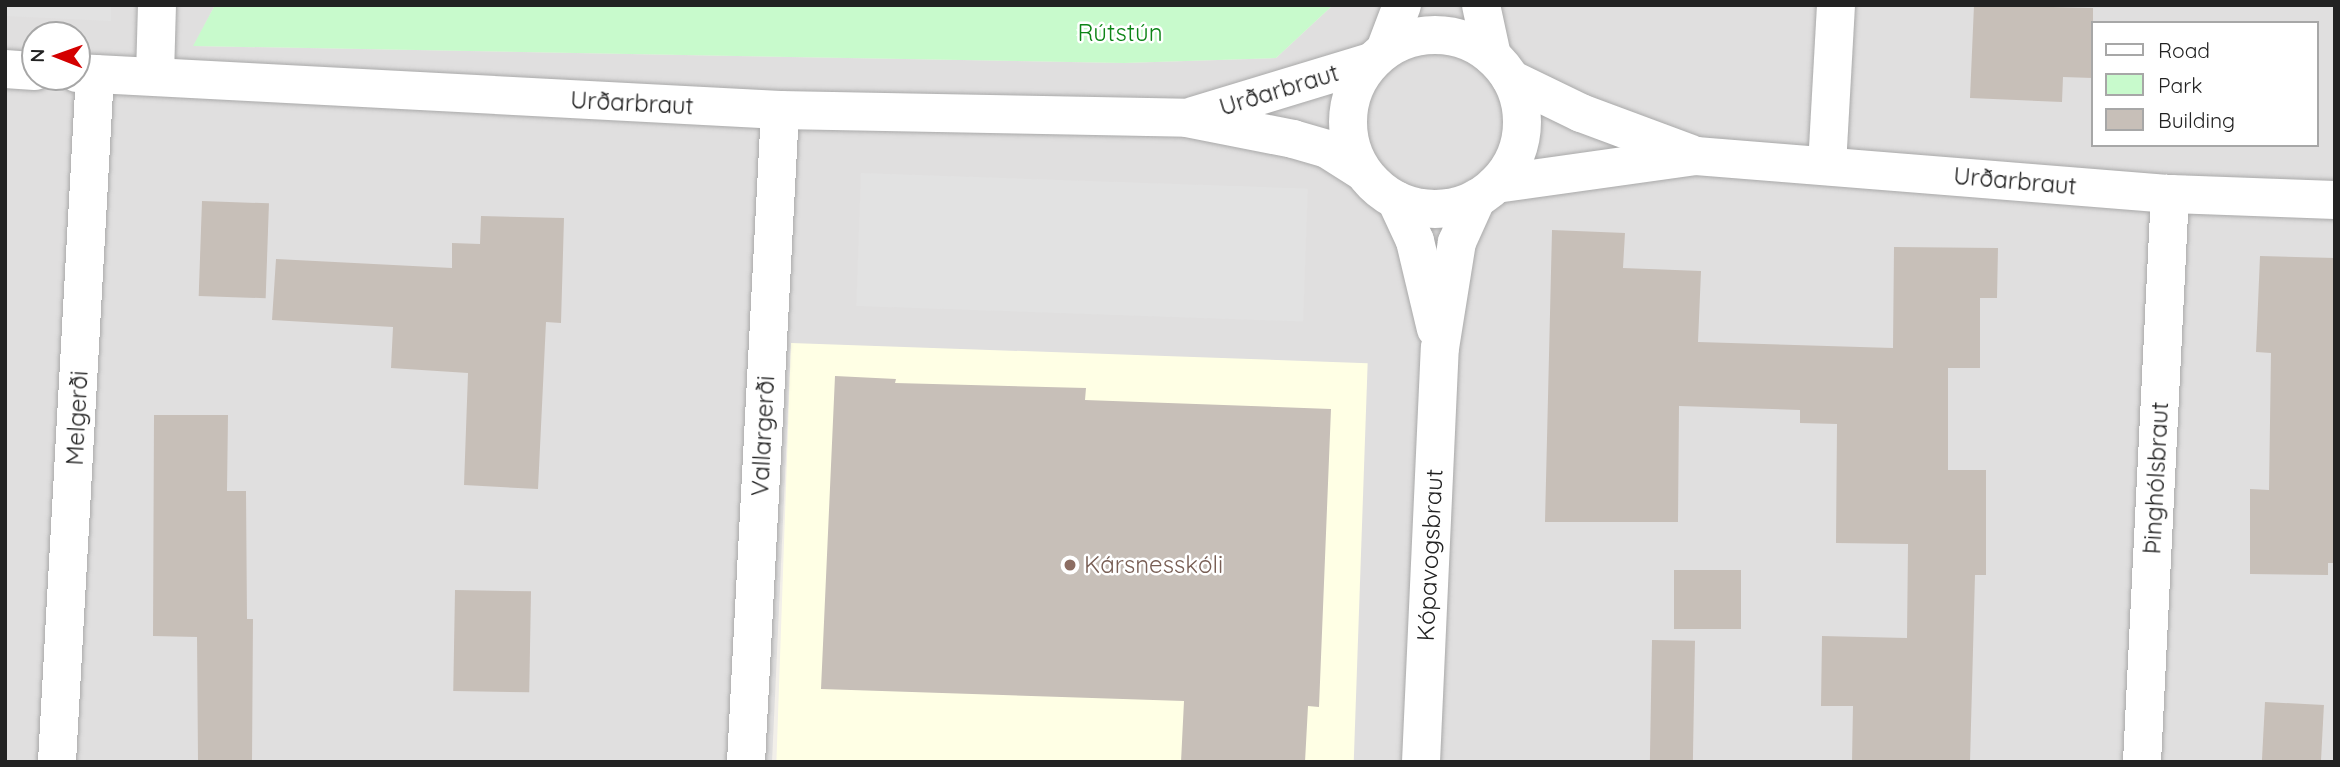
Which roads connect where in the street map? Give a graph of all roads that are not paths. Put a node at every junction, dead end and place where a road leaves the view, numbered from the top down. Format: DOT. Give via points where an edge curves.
graph roads {
  1 [pos="157,5"];
  2 [pos="1402,5"];
  3 [pos="1481,5"];
  4 [pos="1836,5"];
  5 [pos="1378,56"];
  6 [pos="1502,68"];
  7 [pos="91,73"];
  8 [pos="155,76"];
  9 [pos="85,91"];
  10 [pos="780,110"];
  11 [pos="1187,118"];
  12 [pos="1696,156"];
  13 [pos="1827,166"];
  14 [pos="1362,171"];
  15 [pos="1486,191"];
  16 [pos="2170,194"];
  17 [pos="1396,200"];
  18 [pos="2335,200"];
  19 [pos="1440,348"];
  20 [pos="57,762"];
  21 [pos="746,762"];
  22 [pos="1421,762"];
  23 [pos="2141,762"];
  1 -- 8 [label="street"];
  2 -- 5 [label="street"];
  3 -- 6 [label="street"];
  4 -- 13 [label="street"];
  5 -- 6 [label="street" via="1411,38 1440,35 1467,41"];
  5 -- 11 [label="street, Urðarbraut"];
  5 -- 14 [label="street" via="1355,87 1348,115 1350,144"];
  6 -- 12 [label="street, Urðarbraut" via="1581,113"];
  6 -- 15 [label="street" via="1520,106 1521,134 1513,162"];
  7 -- 8 [label="street, Urðarbraut"];
  8 -- 10 [label="street, Urðarbraut"];
  9 -- 20 [label="street, Melgerði"];
  10 -- 11 [label="street, Urðarbraut"];
  10 -- 21 [label="street, Vallargerði"];
  11 -- 14 [label="street, Urðarbraut" via="1293,139 1326,149"];
  12 -- 13 [label="street, Urðarbraut"];
  12 -- 15 [label="street, Urðarbraut"];
  13 -- 16 [label="street, Urðarbraut"];
  14 -- 17 [label="street"];
  15 -- 17 [label="street" via="1451,208 1422,209"];
  15 -- 19 [label="street, Kópavogsbraut" via="1457,242"];
  16 -- 18 [label="street, Urðarbraut"];
  16 -- 23 [label="street, Þinghólsbraut"];
  17 -- 19 [label="street, Kópavogsbraut" via="1415,241"];
  19 -- 22 [label="street, Kópavogsbraut"];
}
